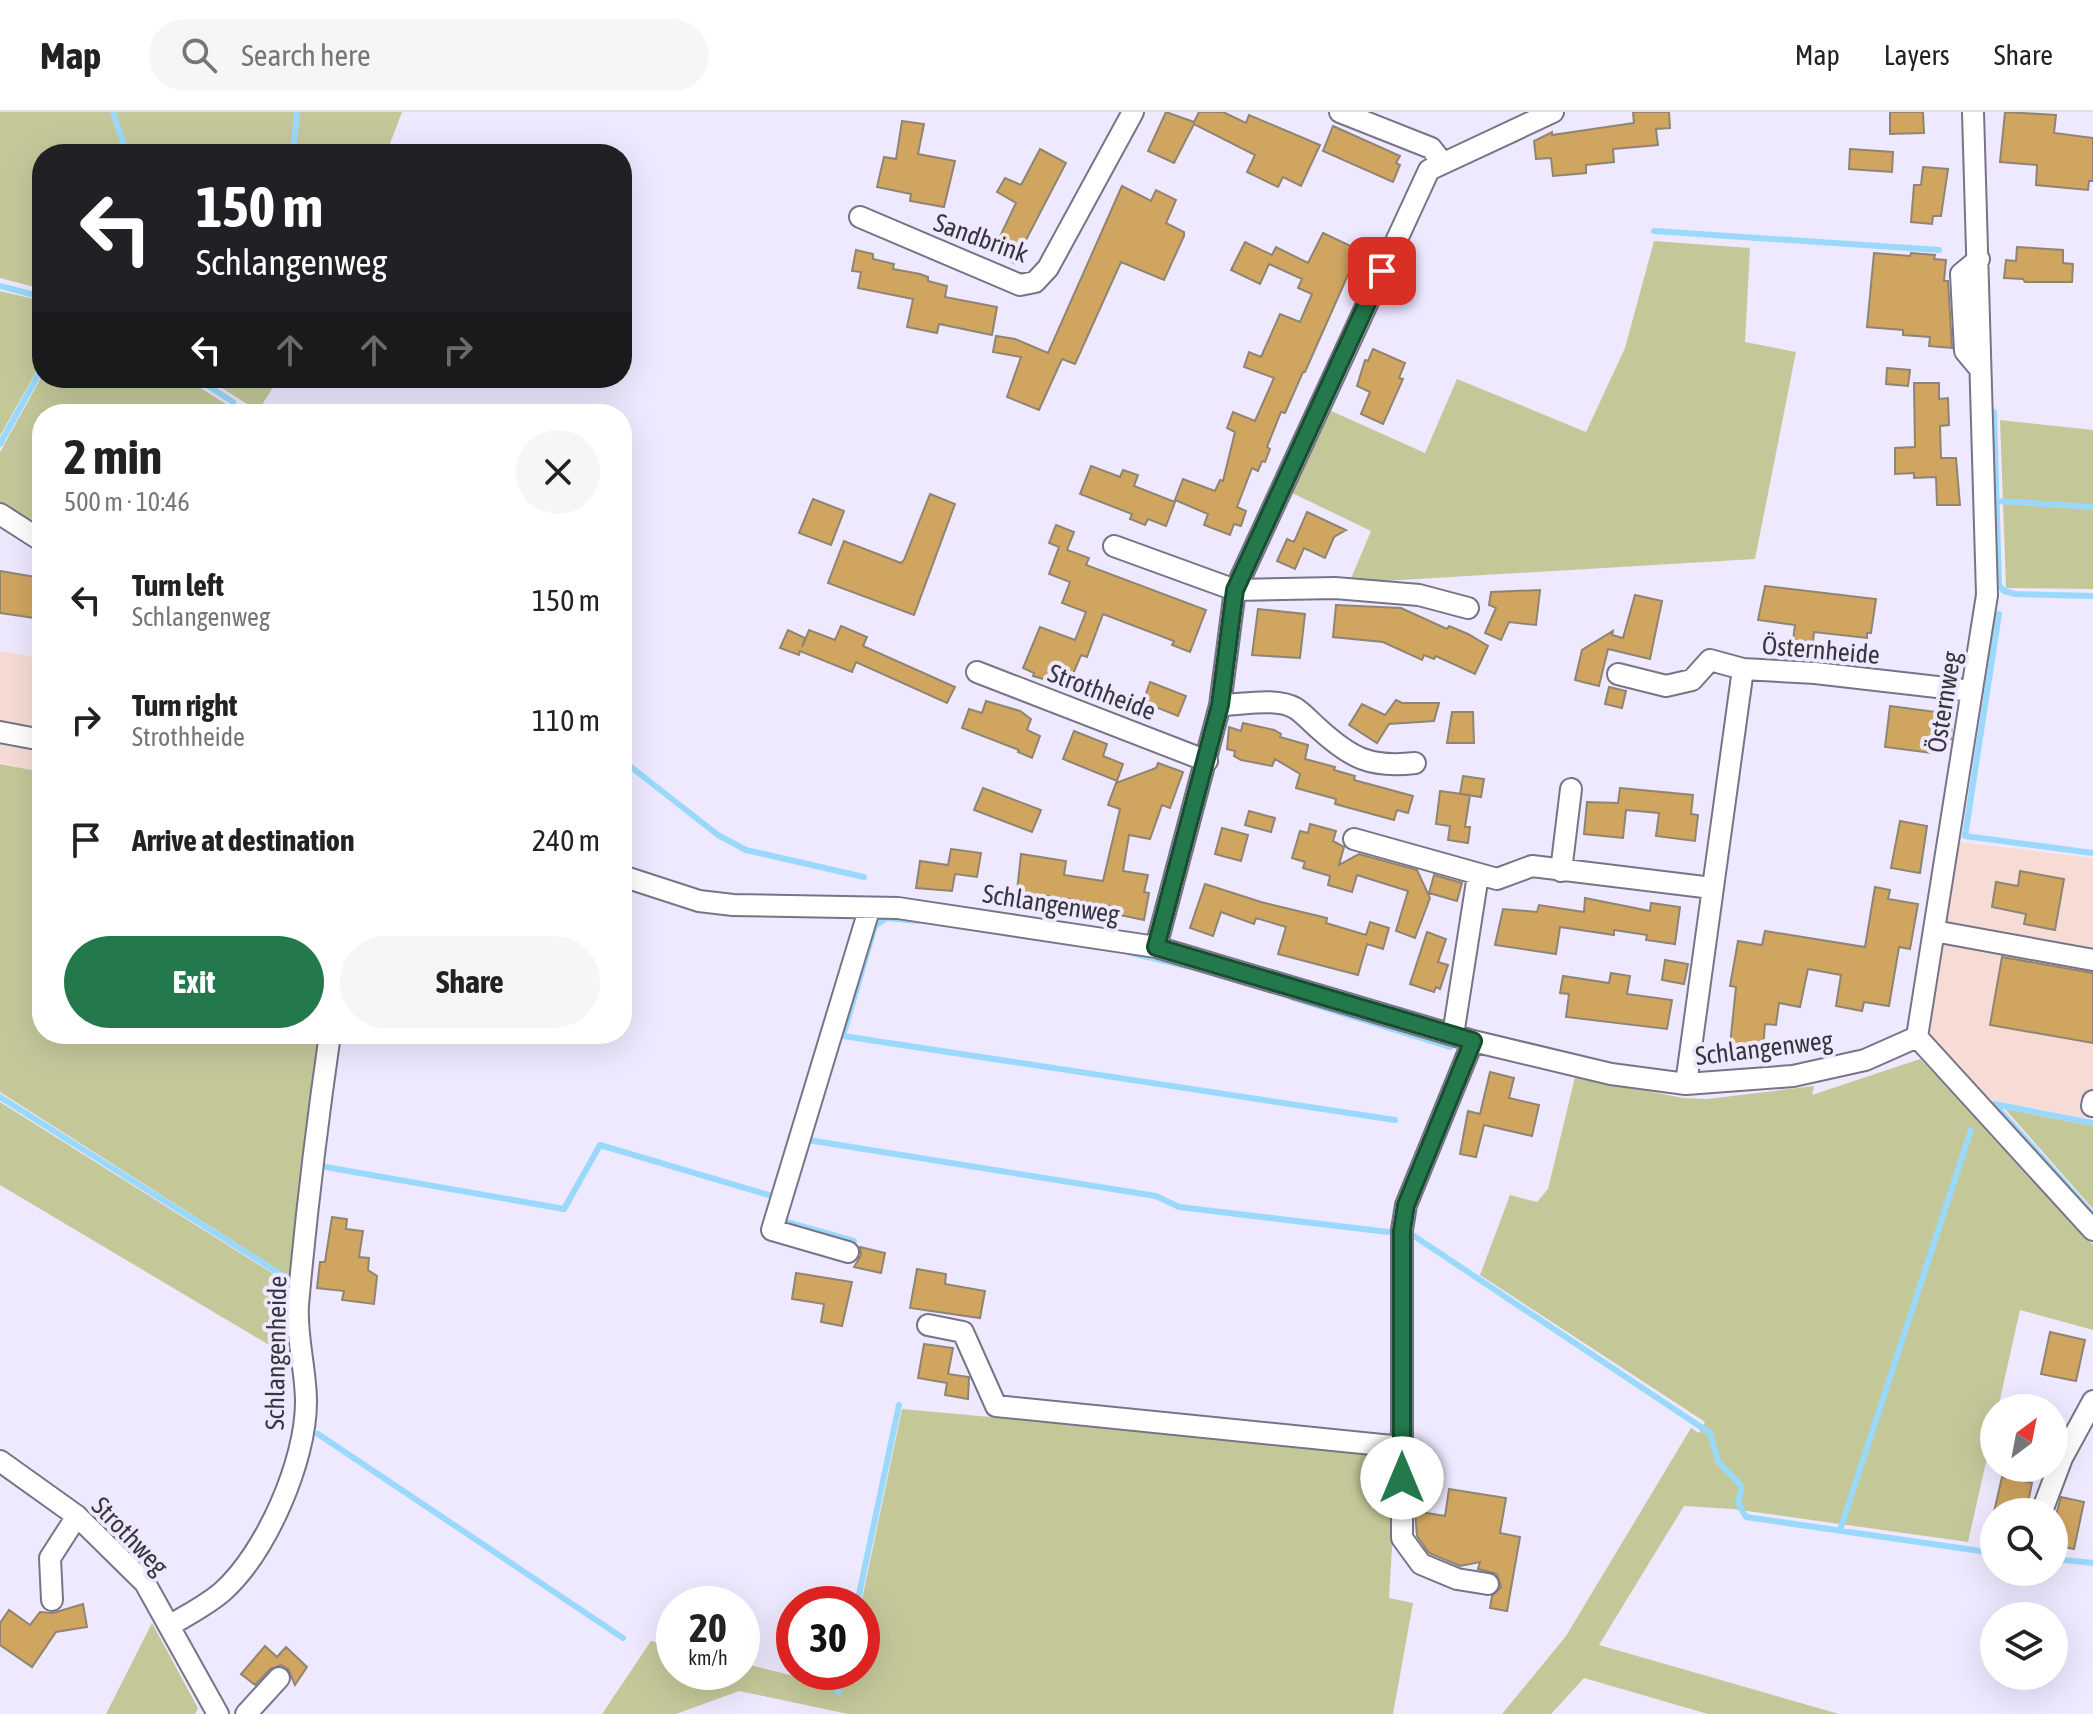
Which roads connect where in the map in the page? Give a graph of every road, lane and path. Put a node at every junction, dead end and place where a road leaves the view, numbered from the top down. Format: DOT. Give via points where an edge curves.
graph roads {
  1 [pos="1133,112"];
  2 [pos="1340,112"];
  3 [pos="1553,112"];
  4 [pos="1973,112"];
  5 [pos="1442,162"];
  6 [pos="860,217"];
  7 [pos="0,514"];
  8 [pos="32,535"];
  9 [pos="1114,546"];
  10 [pos="1235,590"];
  11 [pos="1468,608"];
  12 [pos="1743,669"];
  13 [pos="977,672"];
  14 [pos="1618,674"];
  15 [pos="1972,691"];
  16 [pos="1220,705"];
  17 [pos="0,732"];
  18 [pos="32,738"];
  19 [pos="1207,761"];
  20 [pos="1415,763"];
  21 [pos="1571,789"];
  22 [pos="1354,839"];
  23 [pos="1561,871"];
  24 [pos="1478,875"];
  25 [pos="632,879"];
  26 [pos="1712,888"];
  27 [pos="869,910"];
  28 [pos="1934,931"];
  29 [pos="1156,947"];
  30 [pos="2093,960"];
  31 [pos="1917,1037"];
  32 [pos="1463,1038"];
  33 [pos="329,1044"];
  34 [pos="1686,1084"];
  35 [pos="2093,1230"];
  36 [pos="848,1252"];
  37 [pos="928,1325"];
  38 [pos="2093,1401"];
  39 [pos="1402,1447"];
  40 [pos="0,1461"];
  41 [pos="2047,1498"];
  42 [pos="77,1516"];
  43 [pos="1488,1584"];
  44 [pos="52,1600"];
  45 [pos="171,1625"];
  46 [pos="279,1678"];
  47 [pos="218,1714"];
  48 [pos="246,1714"];
  1 -- 6 [label="street, Sandbrink" via="1048,268 1035,282 1020,285"];
  2 -- 5 [label="street" via="1431,148"];
  3 -- 5 [label="street"];
  4 -- 15 [label="street, Östernweg" via="1987,595"];
  5 -- 10 [label="street" via="1429,170"];
  7 -- 8 [label="street"];
  9 -- 10 [label="street"];
  10 -- 11 [label="street" via="1335,588 1419,595"];
  10 -- 16 [label="street"];
  12 -- 14 [label="street" via="1710,660 1692,680 1666,686"];
  12 -- 15 [label="street, Östernheide"];
  12 -- 26 [label="street, Östernheide"];
  13 -- 19 [label="street, Strothheide"];
  15 -- 28 [label="street, Östernweg"];
  16 -- 19 [label="street"];
  16 -- 20 [label="street" via="1282,703 1296,708 1355,757 1389,766"];
  17 -- 18 [label="street"];
  19 -- 29 [label="street"];
  21 -- 23 [label="street"];
  22 -- 24 [label="street"];
  23 -- 24 [label="street" via="1532,866 1497,879"];
  23 -- 26 [label="street"];
  24 -- 32 [label="street"];
  25 -- 27 [label="street, Schlangenweg" via="699,901"];
  26 -- 34 [label="street, Östernheide"];
  27 -- 29 [label="street, Schlangenweg" via="898,908"];
  27 -- 36 [label="street" via="772,1230"];
  28 -- 30 [label="street"];
  28 -- 31 [label="street, Östernweg"];
  29 -- 32 [label="street, Schlangenweg"];
  31 -- 34 [label="street, Schlangenweg" via="1865,1060 1793,1076"];
  31 -- 35 [label="street"];
  32 -- 34 [label="street, Schlangenweg" via="1611,1074"];
  32 -- 39 [label="street" via="1402,1230"];
  33 -- 45 [label="street, Schlangenheide" via="298,1310 306,1404 303,1440 293,1473 249,1560 222,1592"];
  37 -- 39 [label="street" via="963,1332 996,1406"];
  38 -- 41 [label="street"];
  39 -- 43 [label="street" via="1402,1538 1421,1564 1457,1579"];
  40 -- 42 [label="street, Strothweg"];
  42 -- 44 [label="street" via="50,1558"];
  42 -- 45 [label="street, Strothweg" via="145,1583"];
  45 -- 47 [label="street, Strothweg"];
  46 -- 48 [label="street"];
}
